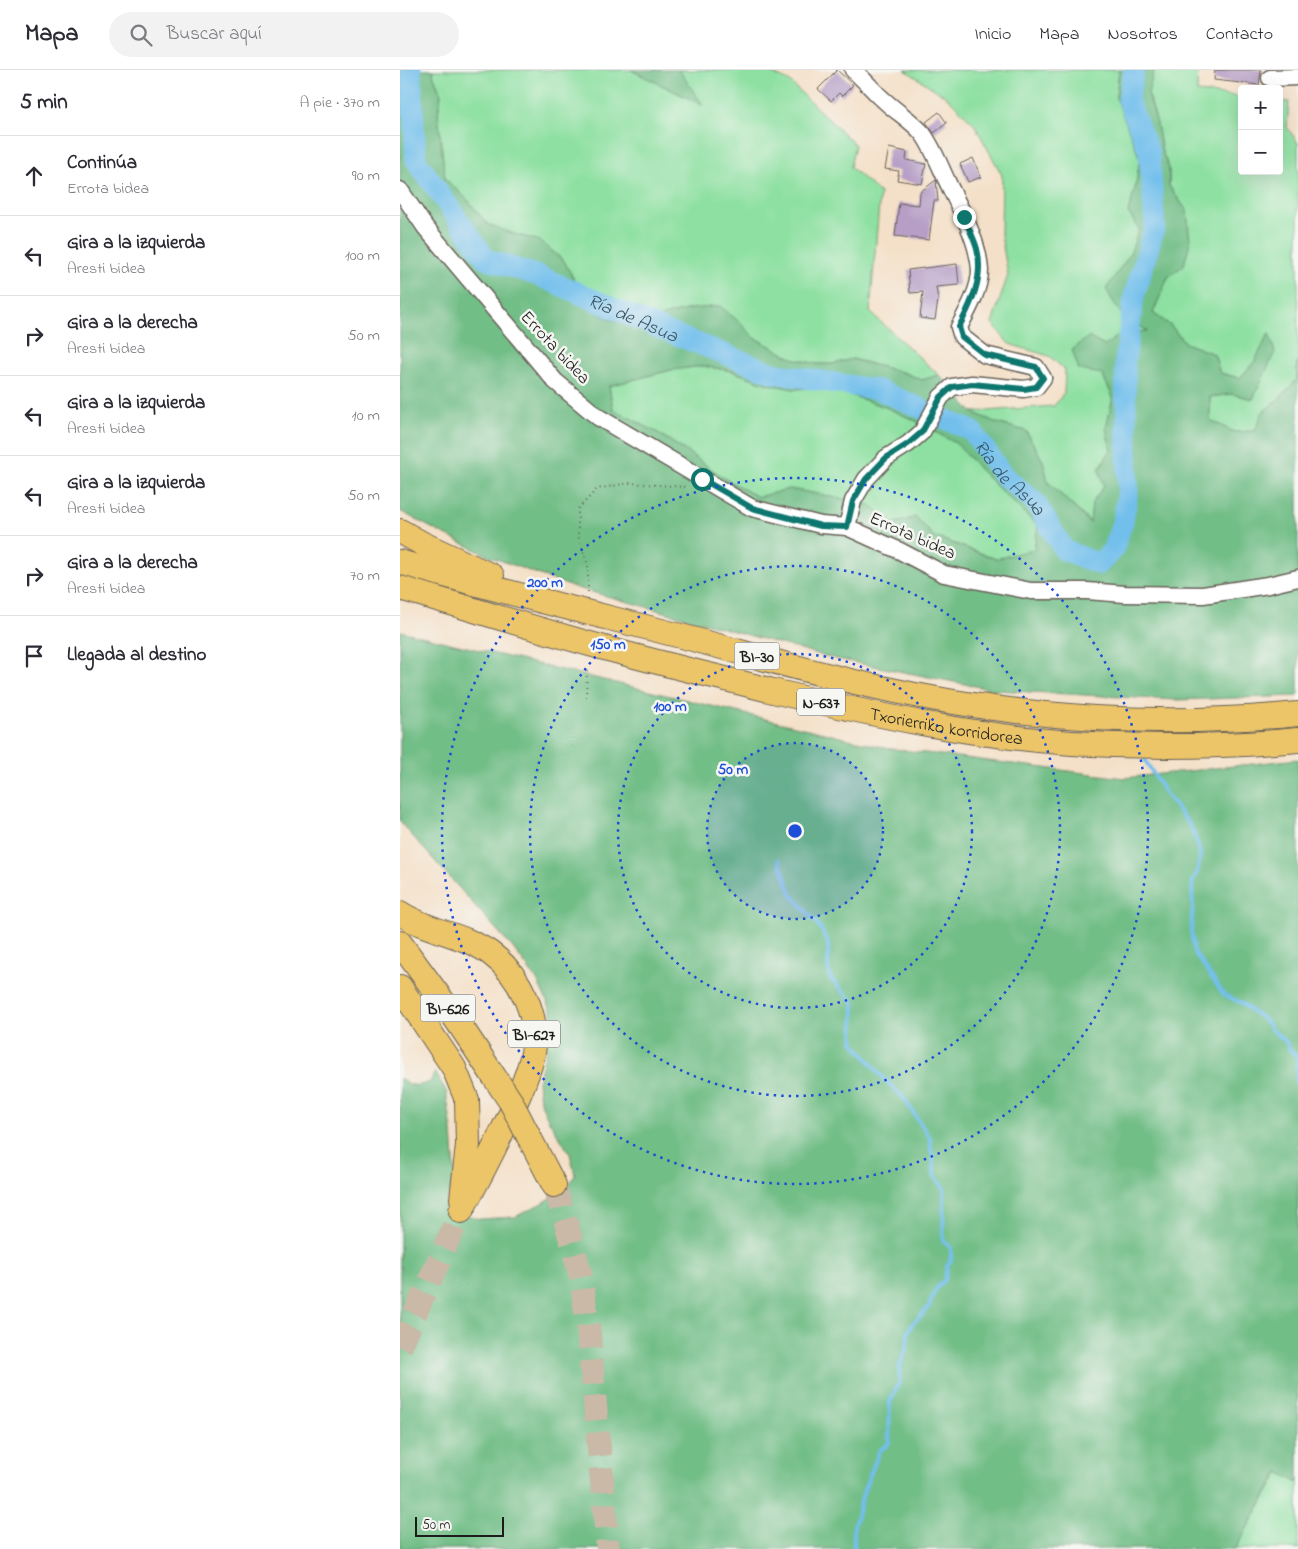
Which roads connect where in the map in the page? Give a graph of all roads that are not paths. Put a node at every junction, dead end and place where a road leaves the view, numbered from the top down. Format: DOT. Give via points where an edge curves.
graph roads {
  1 [pos="853,70"];
  2 [pos="1298,77"];
  3 [pos="1270,78"];
  4 [pos="400,190"];
  5 [pos="847,527"];
  6 [pos="400,532"];
  7 [pos="400,562"];
  8 [pos="1298,578"];
  9 [pos="400,588"];
  10 [pos="530,597"];
  11 [pos="400,604"];
  12 [pos="550,633"];
  13 [pos="1298,714"];
  14 [pos="1298,740"];
  15 [pos="400,913"];
  16 [pos="400,943"];
  17 [pos="400,987"];
  18 [pos="554,1185"];
  1 -- 5 [label="street" via="924,135 964,217 980,271 977,287 959,327 962,337 985,355 1036,367 1043,378 1036,387 1024,389 972,384 952,387 941,397 922,432 886,458 866,479 853,501"];
  2 -- 3 [label="street"];
  4 -- 5 [label="street, Errota bidea" via="425,227 555,381 598,417 752,508 821,526"];
  5 -- 8 [label="street, Errota bidea" via="944,574 1031,591 1203,595 1268,586"];
  6 -- 10 [label="highway" via="506,582"];
  7 -- 10 [label="highway, Txorierriko korridorea / BI-30"];
  9 -- 12 [label="highway, Txorierriko korridorea"];
  10 -- 13 [label="highway, Txorierriko korridorea / BI-30" via="877,687 984,708 1073,718 1146,720 1223,720"];
  11 -- 12 [label="highway" via="454,618"];
  12 -- 14 [label="highway, Txorierriko korridorea / N-637" via="843,708 981,733 1117,745 1214,746"];
  15 -- 17 [label="highway, BI-627" via="490,953 510,972 525,994 533,1021 533,1052 522,1087 493,1152 461,1211 468,1145 467,1100 454,1068"];
  16 -- 18 [label="highway, BI-626, bridge" via="511,1102"];
}
